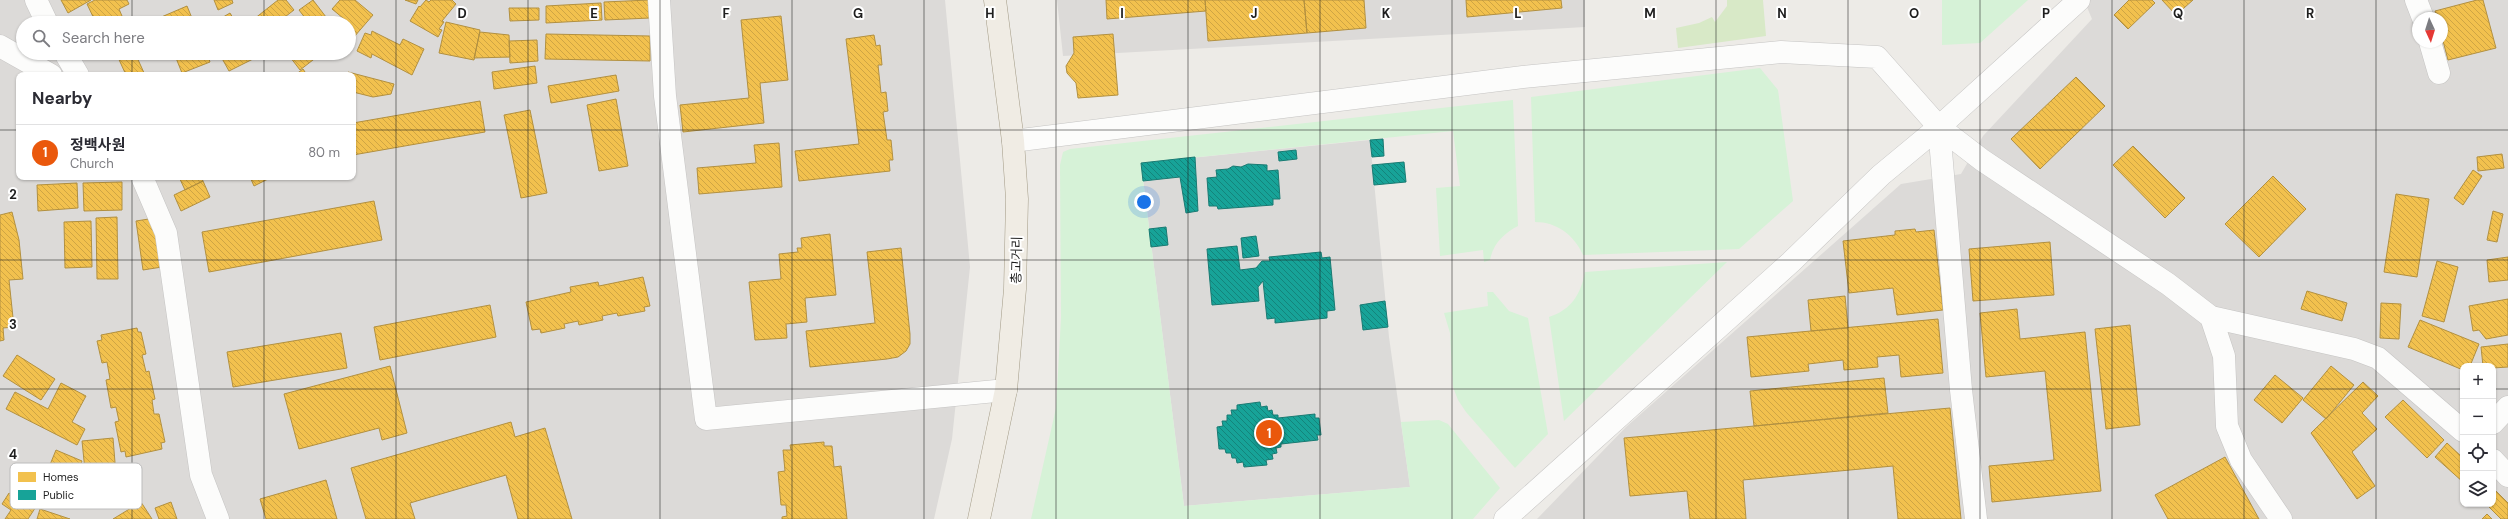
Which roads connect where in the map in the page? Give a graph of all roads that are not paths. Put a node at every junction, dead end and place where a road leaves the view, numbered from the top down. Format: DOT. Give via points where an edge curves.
graph roads {
  1 [pos="36,0"];
  2 [pos="659,0"];
  3 [pos="995,0"];
  4 [pos="2079,0"];
  5 [pos="2416,0"];
  6 [pos="2421,12"];
  7 [pos="44,16"];
  8 [pos="0,46"];
  9 [pos="2432,48"];
  10 [pos="16,55"];
  11 [pos="25,60"];
  12 [pos="69,60"];
  13 [pos="46,72"];
  14 [pos="76,72"];
  15 [pos="2439,73"];
  16 [pos="1939,127"];
  17 [pos="1013,141"];
  18 [pos="143,180"];
  19 [pos="2212,317"];
  20 [pos="1006,390"];
  21 [pos="2508,407"];
  22 [pos="2496,419"];
  23 [pos="2460,428"];
  24 [pos="2496,463"];
  25 [pos="2508,476"];
  26 [pos="218,519"];
  27 [pos="979,519"];
  28 [pos="1505,519"];
  29 [pos="1976,519"];
  30 [pos="2281,519"];
  1 -- 7 [label="street"];
  2 -- 20 [label="street" via="665,96 706,419"];
  3 -- 17 [label="main road, 총고거리"];
  4 -- 16 [label="street"];
  5 -- 6 [label="street"];
  8 -- 10 [label="street"];
  9 -- 15 [label="street"];
  11 -- 13 [label="street"];
  12 -- 14 [label="street"];
  16 -- 17 [label="street" via="1877,57 1781,52 1523,77"];
  16 -- 19 [label="street" via="1982,160 2168,284"];
  16 -- 28 [label="street" via="1881,175 1791,262"];
  16 -- 29 [label="street"];
  17 -- 20 [label="main road, 총고거리" via="1017,199 1015,289"];
  18 -- 26 [label="street" via="166,233 201,475"];
  19 -- 23 [label="street" via="2354,349 2378,358"];
  19 -- 30 [label="street" via="2224,356 2227,426 2241,460"];
  20 -- 27 [label="main road, 총고거리"];
  21 -- 22 [label="street"];
  24 -- 25 [label="street"];
}
